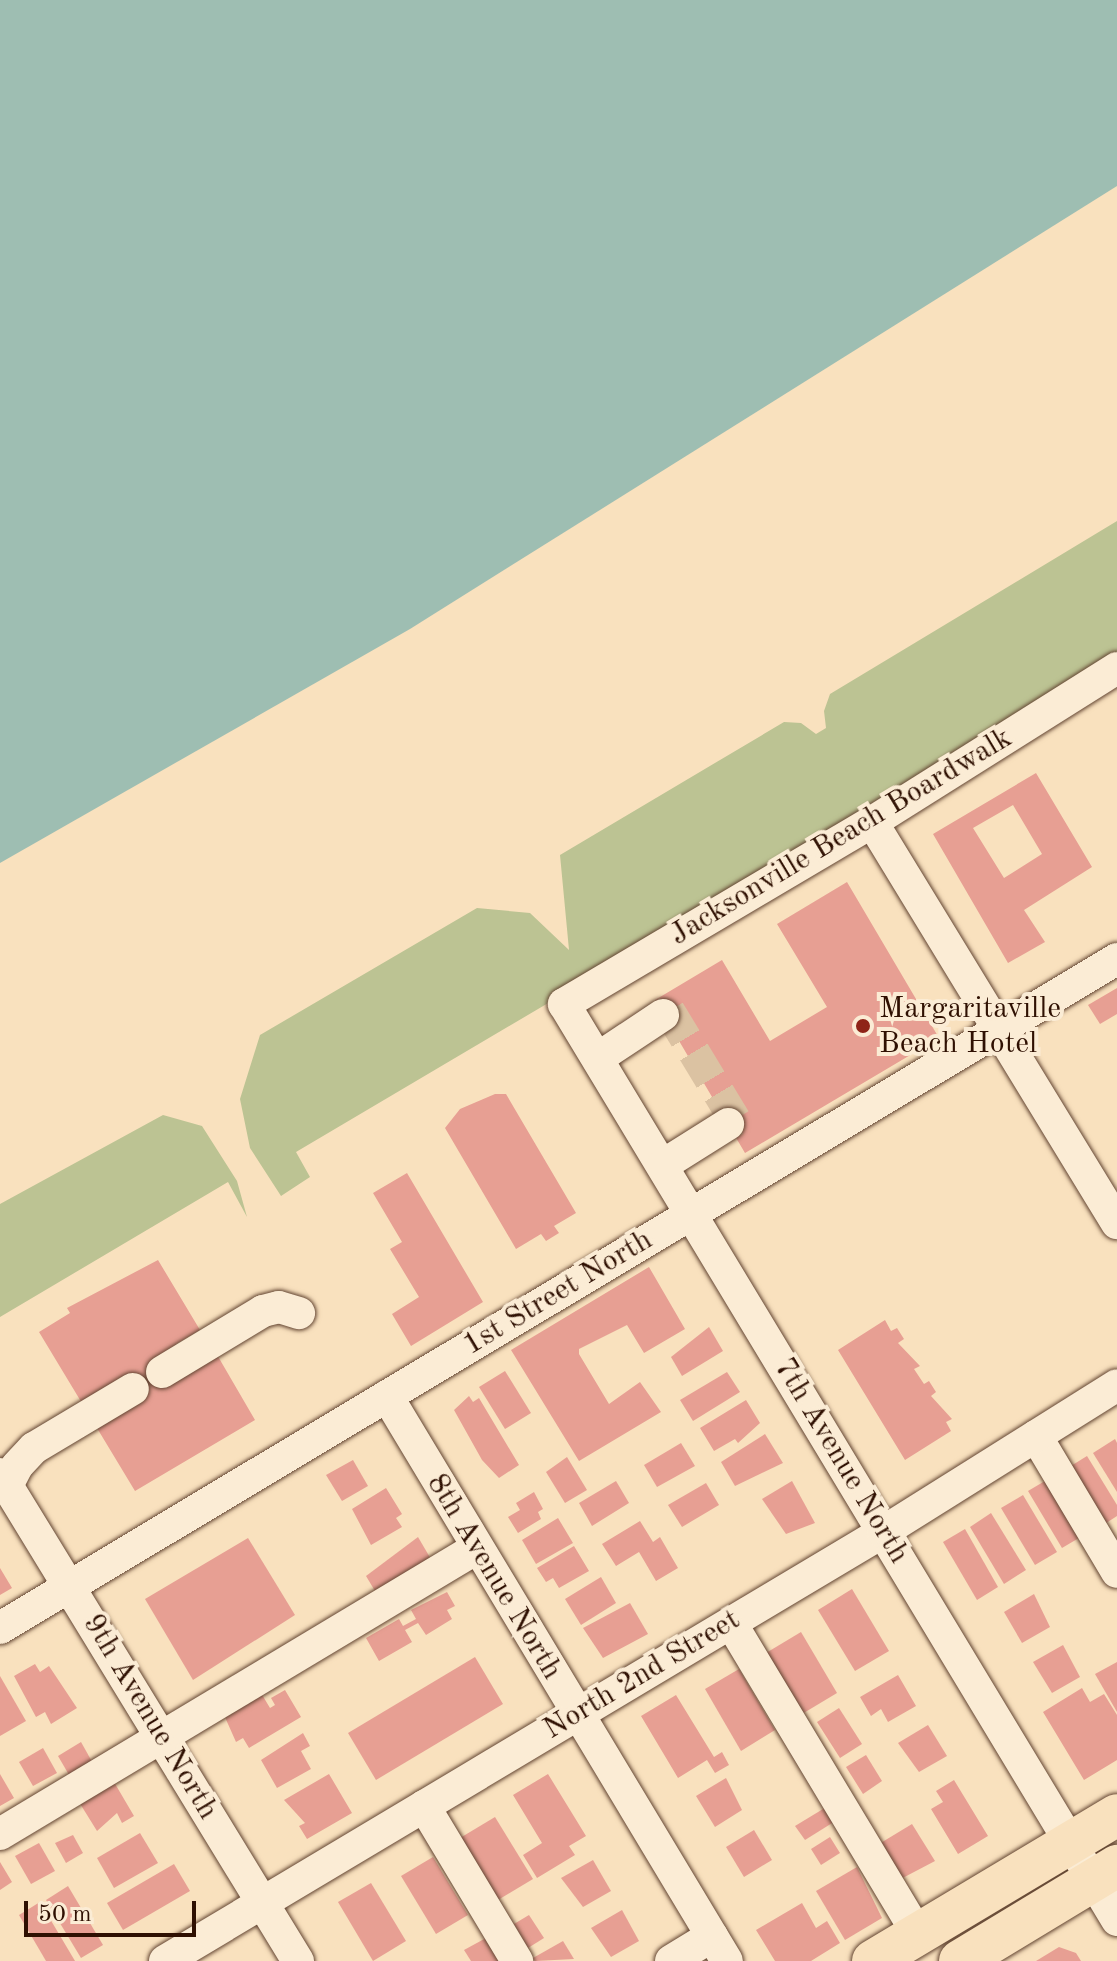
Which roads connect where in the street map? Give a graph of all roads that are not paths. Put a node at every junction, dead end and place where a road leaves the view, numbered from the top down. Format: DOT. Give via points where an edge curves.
graph roads {
  1 [pos="1117,668"];
  2 [pos="872,822"];
  3 [pos="1117,959"];
  4 [pos="564,1004"];
  5 [pos="663,1015"];
  6 [pos="1000,1029"];
  7 [pos="598,1058"];
  8 [pos="728,1124"];
  9 [pos="663,1165"];
  10 [pos="693,1212"];
  11 [pos="1117,1223"];
  12 [pos="299,1313"];
  13 [pos="162,1372"];
  14 [pos="1117,1385"];
  15 [pos="133,1389"];
  16 [pos="387,1396"];
  17 [pos="1036,1436"];
  18 [pos="4,1480"];
  19 [pos="883,1532"];
  20 [pos="477,1548"];
  21 [pos="1117,1572"];
  22 [pos="68,1587"];
  23 [pos="731,1623"];
  24 [pos="0,1628"];
  25 [pos="576,1715"];
  26 [pos="164,1738"];
  27 [pos="424,1806"];
  28 [pos="1117,1815"];
  29 [pos="0,1834"];
  30 [pos="1071,1843"];
  31 [pos="1105,1873"];
  32 [pos="263,1903"];
  33 [pos="1117,1920"];
  34 [pos="918,1934"];
  35 [pos="720,1948"];
  36 [pos="165,1961"];
  37 [pos="298,1961"];
  38 [pos="517,1961"];
  39 [pos="671,1961"];
  40 [pos="873,1961"];
  41 [pos="960,1961"];
  1 -- 2 [label="street, Jacksonville Beach Boardwalk"];
  2 -- 4 [label="street, Jacksonville Beach Boardwalk"];
  2 -- 6 [label="street"];
  3 -- 6 [label="street, 1st Street North"];
  4 -- 7 [label="street, 7th Avenue North"];
  5 -- 7 [label="street"];
  6 -- 10 [label="street, 1st Street North"];
  6 -- 11 [label="street"];
  7 -- 9 [label="street, 7th Avenue North"];
  8 -- 9 [label="street"];
  9 -- 10 [label="street, 7th Avenue North"];
  10 -- 16 [label="street, 1st Street North"];
  10 -- 19 [label="street, 7th Avenue North"];
  12 -- 13 [label="street" via="279,1307 237,1325"];
  14 -- 17 [label="street, North 2nd Street"];
  15 -- 18 [label="street" via="34,1448"];
  16 -- 20 [label="street, 8th Avenue North"];
  16 -- 22 [label="street, 1st Street North"];
  17 -- 19 [label="street, North 2nd Street"];
  17 -- 21 [label="street"];
  18 -- 22 [label="street, 9th Avenue North"];
  19 -- 23 [label="street, North 2nd Street"];
  19 -- 30 [label="street, 7th Avenue North"];
  20 -- 25 [label="street, 8th Avenue North"];
  20 -- 26 [label="street" via="429,1582 316,1642"];
  22 -- 24 [label="street, 1st Street North"];
  22 -- 26 [label="street, 9th Avenue North"];
  23 -- 25 [label="street, North 2nd Street"];
  23 -- 34 [label="street"];
  25 -- 27 [label="street, North 2nd Street"];
  25 -- 35 [label="street, 8th Avenue North"];
  26 -- 29 [label="street"];
  26 -- 32 [label="street, 9th Avenue North"];
  27 -- 32 [label="street, North 2nd Street"];
  27 -- 38 [label="street"];
  28 -- 30 [label="main road"];
  30 -- 31 [label="street, 7th Avenue North"];
  30 -- 34 [label="main road"];
  31 -- 33 [label="street, 7th Avenue North"];
  31 -- 41 [label="main road"];
  32 -- 36 [label="street, North 2nd Street"];
  32 -- 37 [label="street, 9th Avenue North"];
  34 -- 40 [label="main road"];
  35 -- 39 [label="street"];
}
